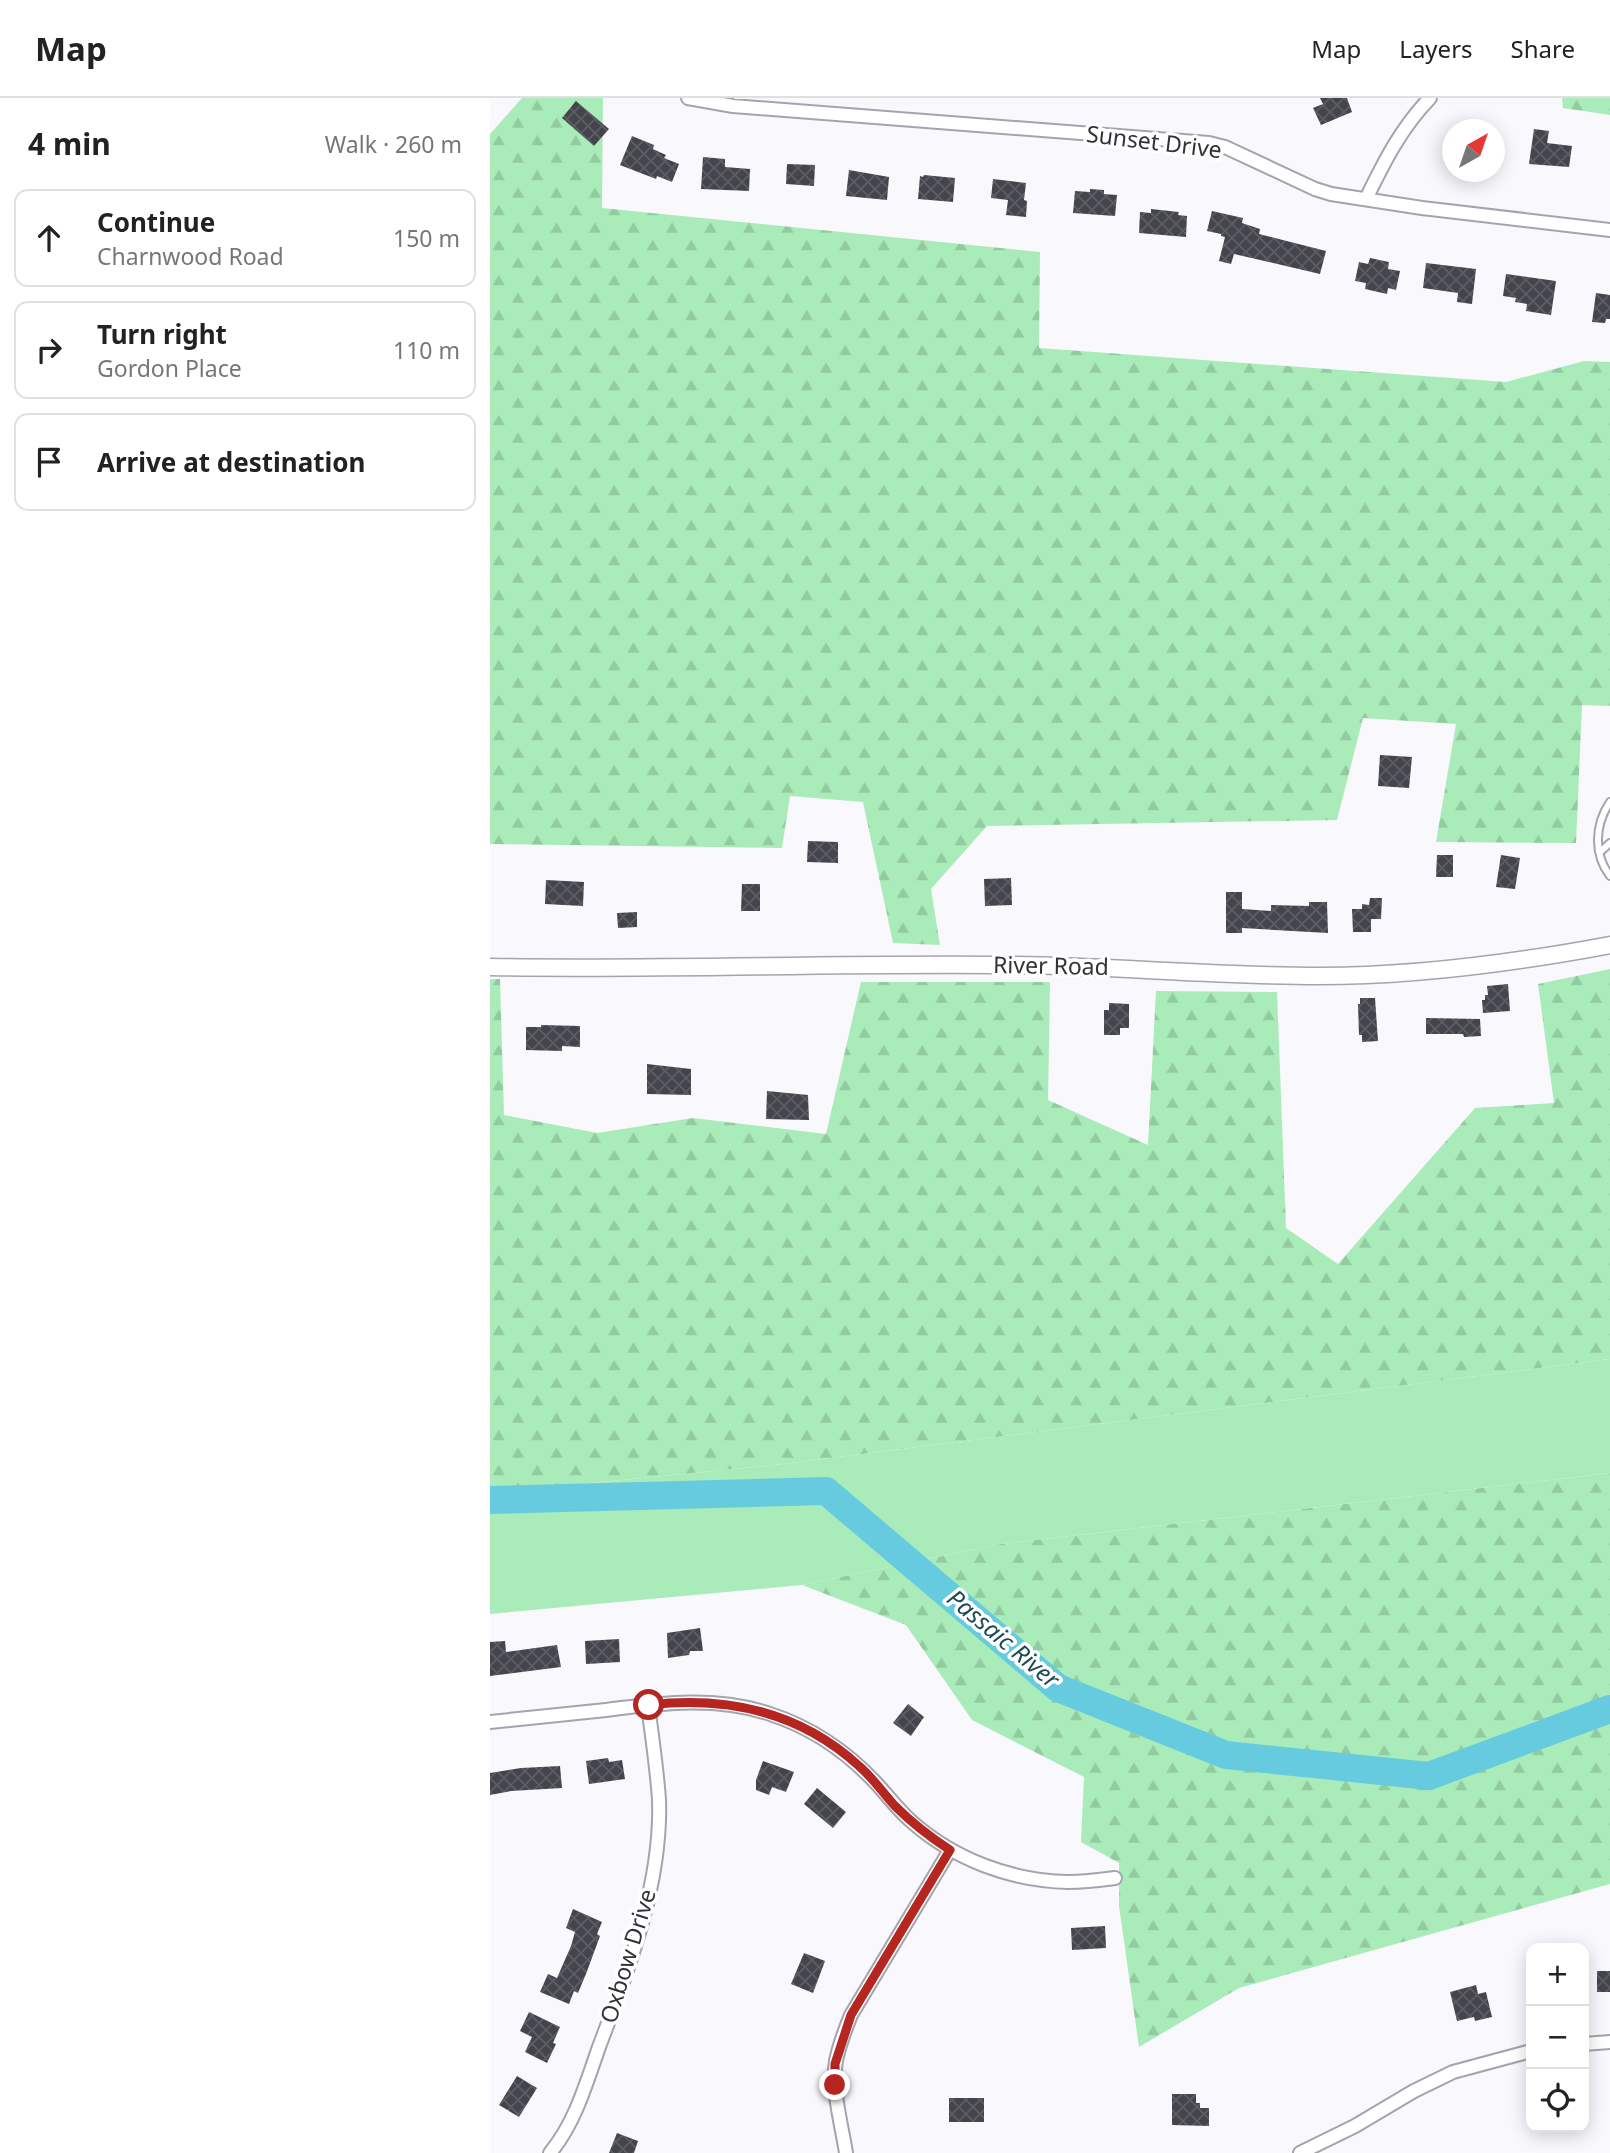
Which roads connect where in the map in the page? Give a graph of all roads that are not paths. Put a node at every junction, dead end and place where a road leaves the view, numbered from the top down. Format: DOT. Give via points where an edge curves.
graph roads {
  1 [pos="688,98"];
  2 [pos="1430,98"];
  3 [pos="1366,199"];
  4 [pos="1610,230"];
  5 [pos="1610,802"];
  6 [pos="1610,843"];
  7 [pos="1600,852"];
  8 [pos="1610,876"];
  9 [pos="1610,945"];
  10 [pos="490,967"];
  11 [pos="649,1705"];
  12 [pos="490,1722"];
  13 [pos="950,1850"];
  14 [pos="1115,1878"];
  15 [pos="1610,2042"];
  16 [pos="1589,2044"];
  17 [pos="1526,2052"];
  18 [pos="550,2153"];
  19 [pos="846,2153"];
  20 [pos="1300,2153"];
  1 -- 3 [label="street, Sunset Drive" via="733,106 1209,143 1315,189"];
  2 -- 3 [label="street" via="1402,132"];
  3 -- 4 [label="street, Sunset Drive"];
  5 -- 7 [label="lane" via="1598,827"];
  6 -- 7 [label="lane"];
  7 -- 8 [label="lane"];
  9 -- 10 [label="street, River Road" via="1482,966 1320,976 1055,965"];
  11 -- 12 [label="street"];
  11 -- 13 [label="street" via="719,1703 794,1723 849,1758 912,1823"];
  11 -- 18 [label="street, Oxbow Drive" via="658,1834 641,1931 573,2118"];
  13 -- 14 [label="street" via="1026,1878 1070,1882"];
  13 -- 19 [label="street" via="851,2015 841,2042 835,2085"];
  15 -- 16 [label="street"];
  17 -- 20 [label="street" via="1453,2073"];
}
